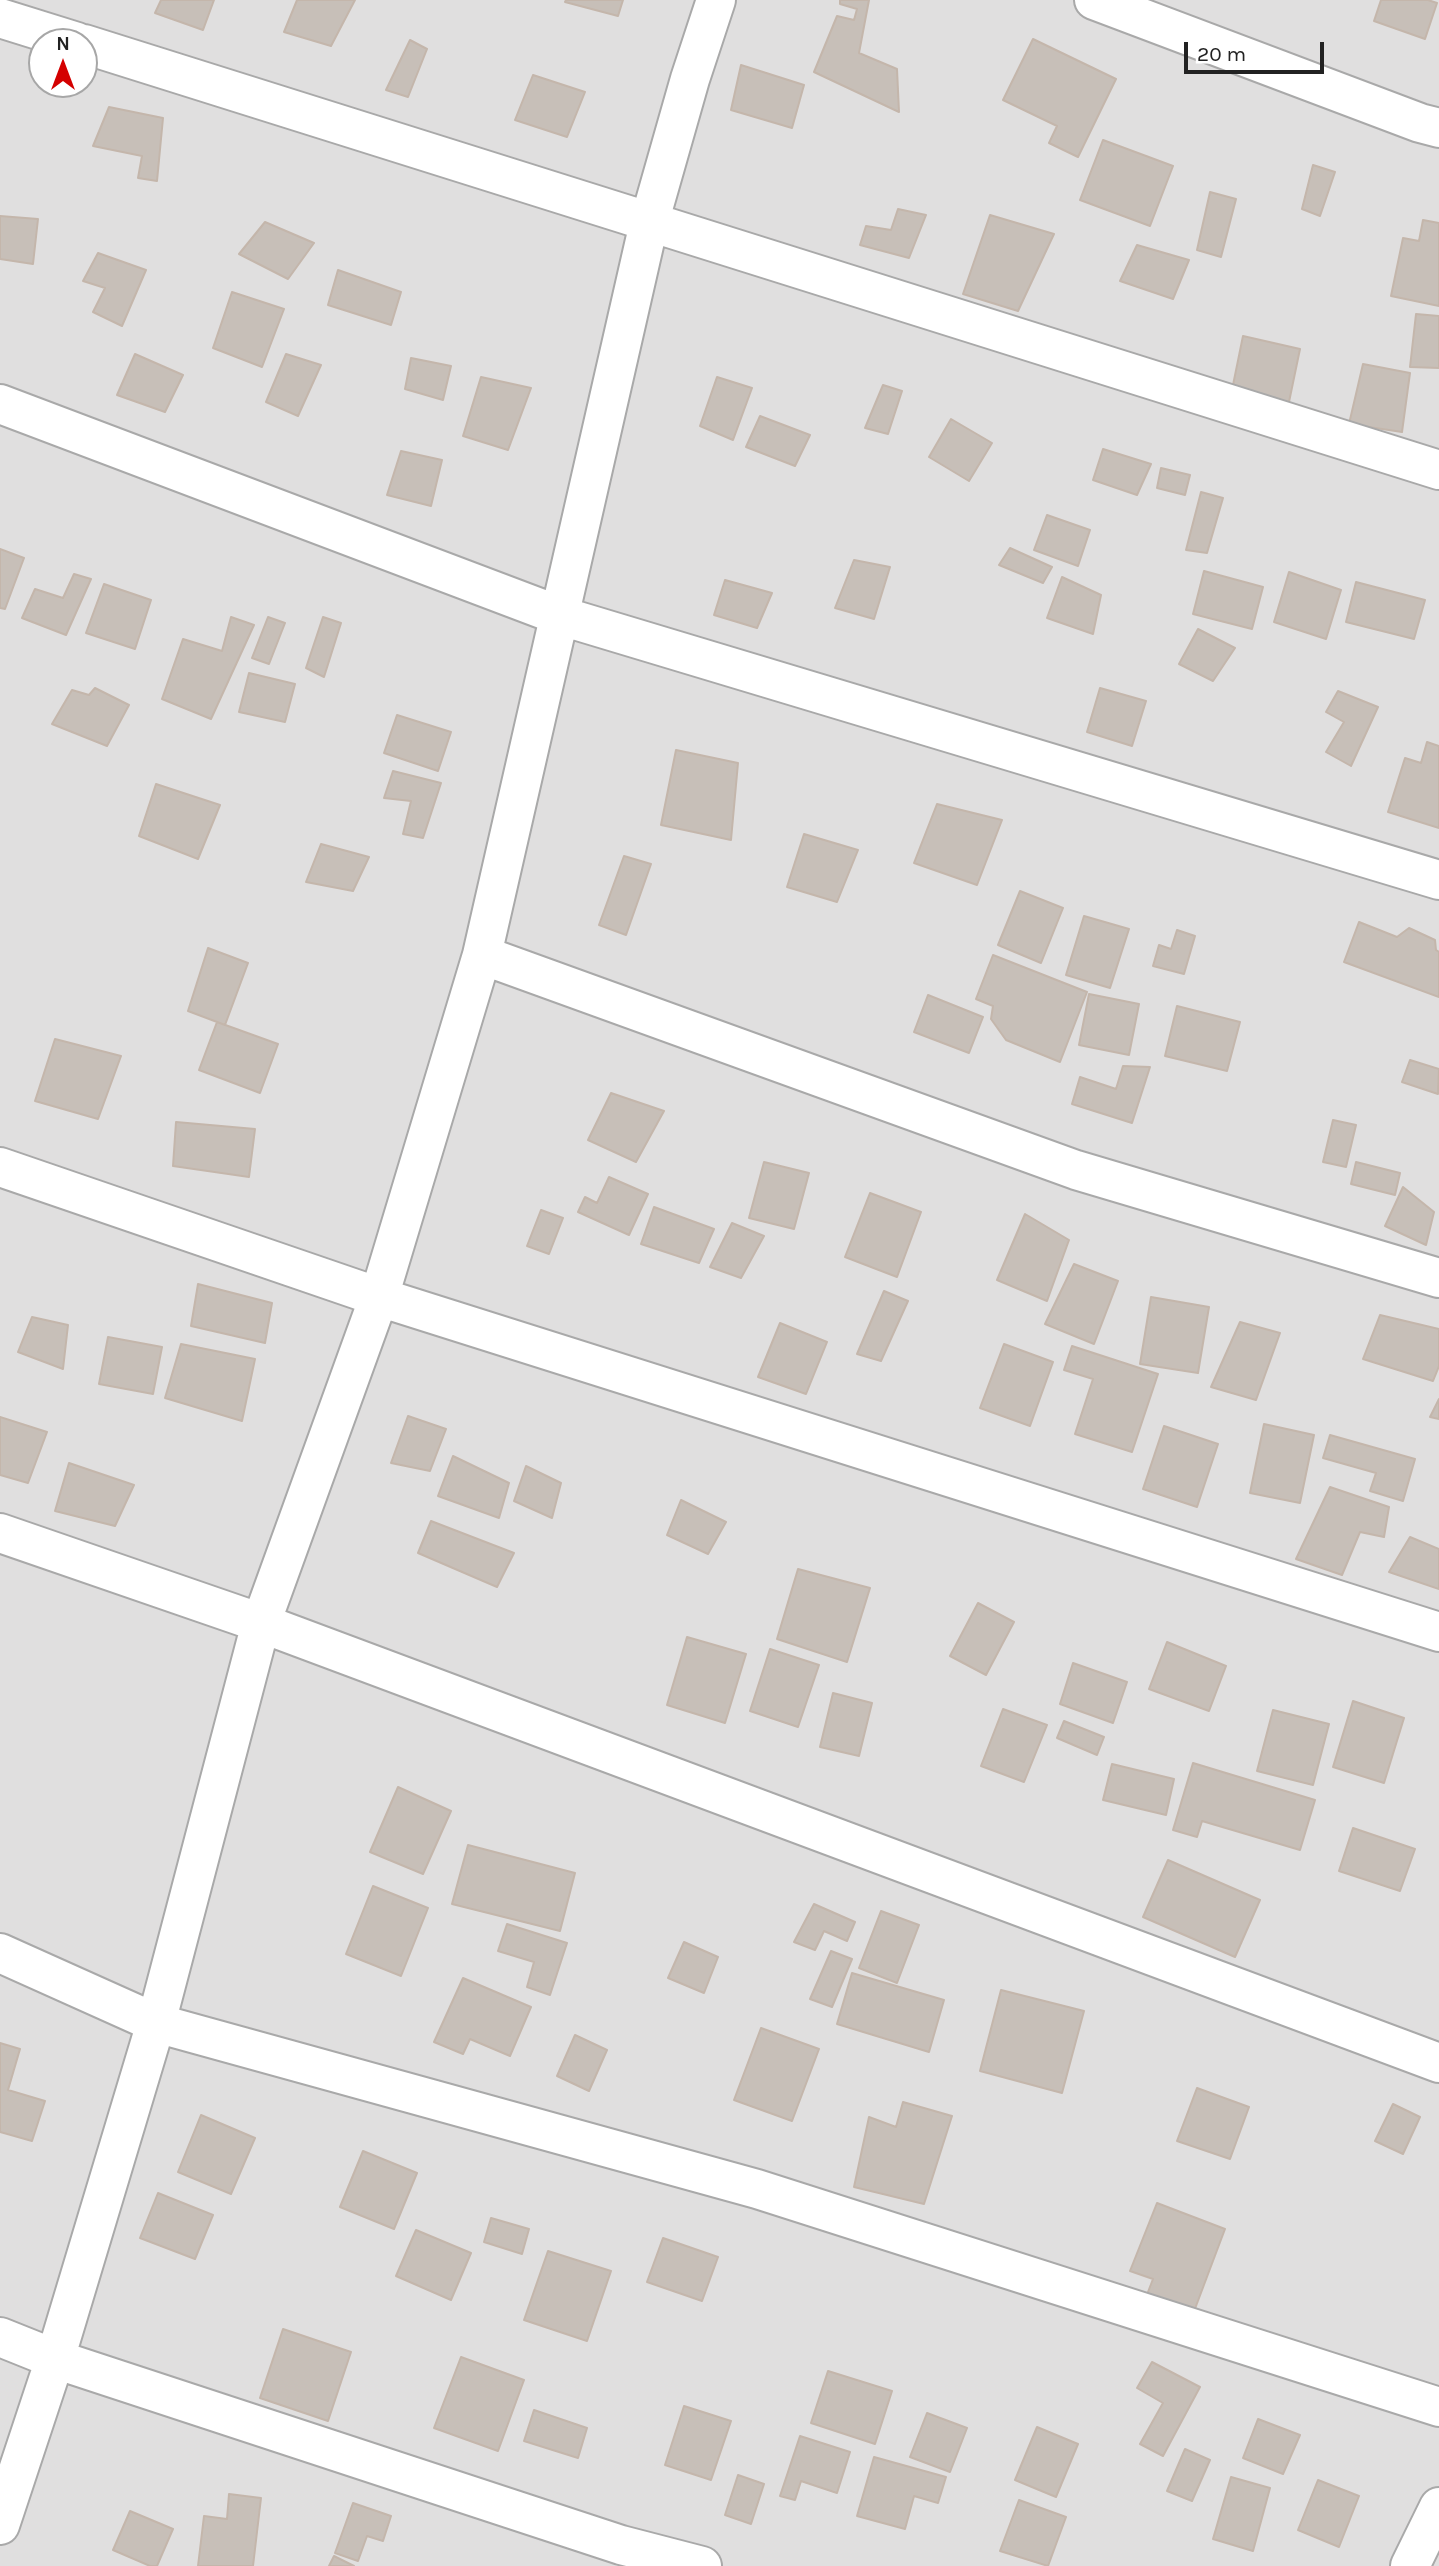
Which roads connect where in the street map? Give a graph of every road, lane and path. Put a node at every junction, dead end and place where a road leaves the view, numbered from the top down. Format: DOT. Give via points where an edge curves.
graph roads {
  1 [pos="716,0"];
  2 [pos="1094,0"];
  3 [pos="0,18"];
  4 [pos="32,28"];
  5 [pos="98,48"];
  6 [pos="1439,128"];
  7 [pos="649,223"];
  8 [pos="0,404"];
  9 [pos="1439,470"];
  10 [pos="558,615"];
  11 [pos="1439,880"];
  12 [pos="482,955"];
  13 [pos="0,1167"];
  14 [pos="1439,1278"];
  15 [pos="379,1297"];
  16 [pos="0,1533"];
  17 [pos="261,1623"];
  18 [pos="1439,1632"];
  19 [pos="0,1953"];
  20 [pos="156,2023"];
  21 [pos="1439,2063"];
  22 [pos="0,2337"];
  23 [pos="55,2359"];
  24 [pos="1439,2407"];
  25 [pos="1439,2507"];
  26 [pos="0,2525"];
  27 [pos="702,2566"];
  28 [pos="1410,2566"];
  1 -- 7 [label="street"];
  2 -- 6 [label="street"];
  3 -- 4 [label="street"];
  5 -- 7 [label="street"];
  7 -- 9 [label="street"];
  7 -- 10 [label="street"];
  8 -- 10 [label="street"];
  10 -- 11 [label="street"];
  10 -- 12 [label="street"];
  12 -- 14 [label="street" via="1076,1170"];
  12 -- 15 [label="street"];
  13 -- 15 [label="street"];
  15 -- 17 [label="street"];
  15 -- 18 [label="street"];
  16 -- 17 [label="street"];
  17 -- 20 [label="street"];
  17 -- 21 [label="street"];
  19 -- 20 [label="street"];
  20 -- 23 [label="street"];
  20 -- 24 [label="street" via="757,2189"];
  22 -- 23 [label="street"];
  23 -- 26 [label="street"];
  23 -- 27 [label="street" via="621,2545"];
  25 -- 28 [label="street"];
}
